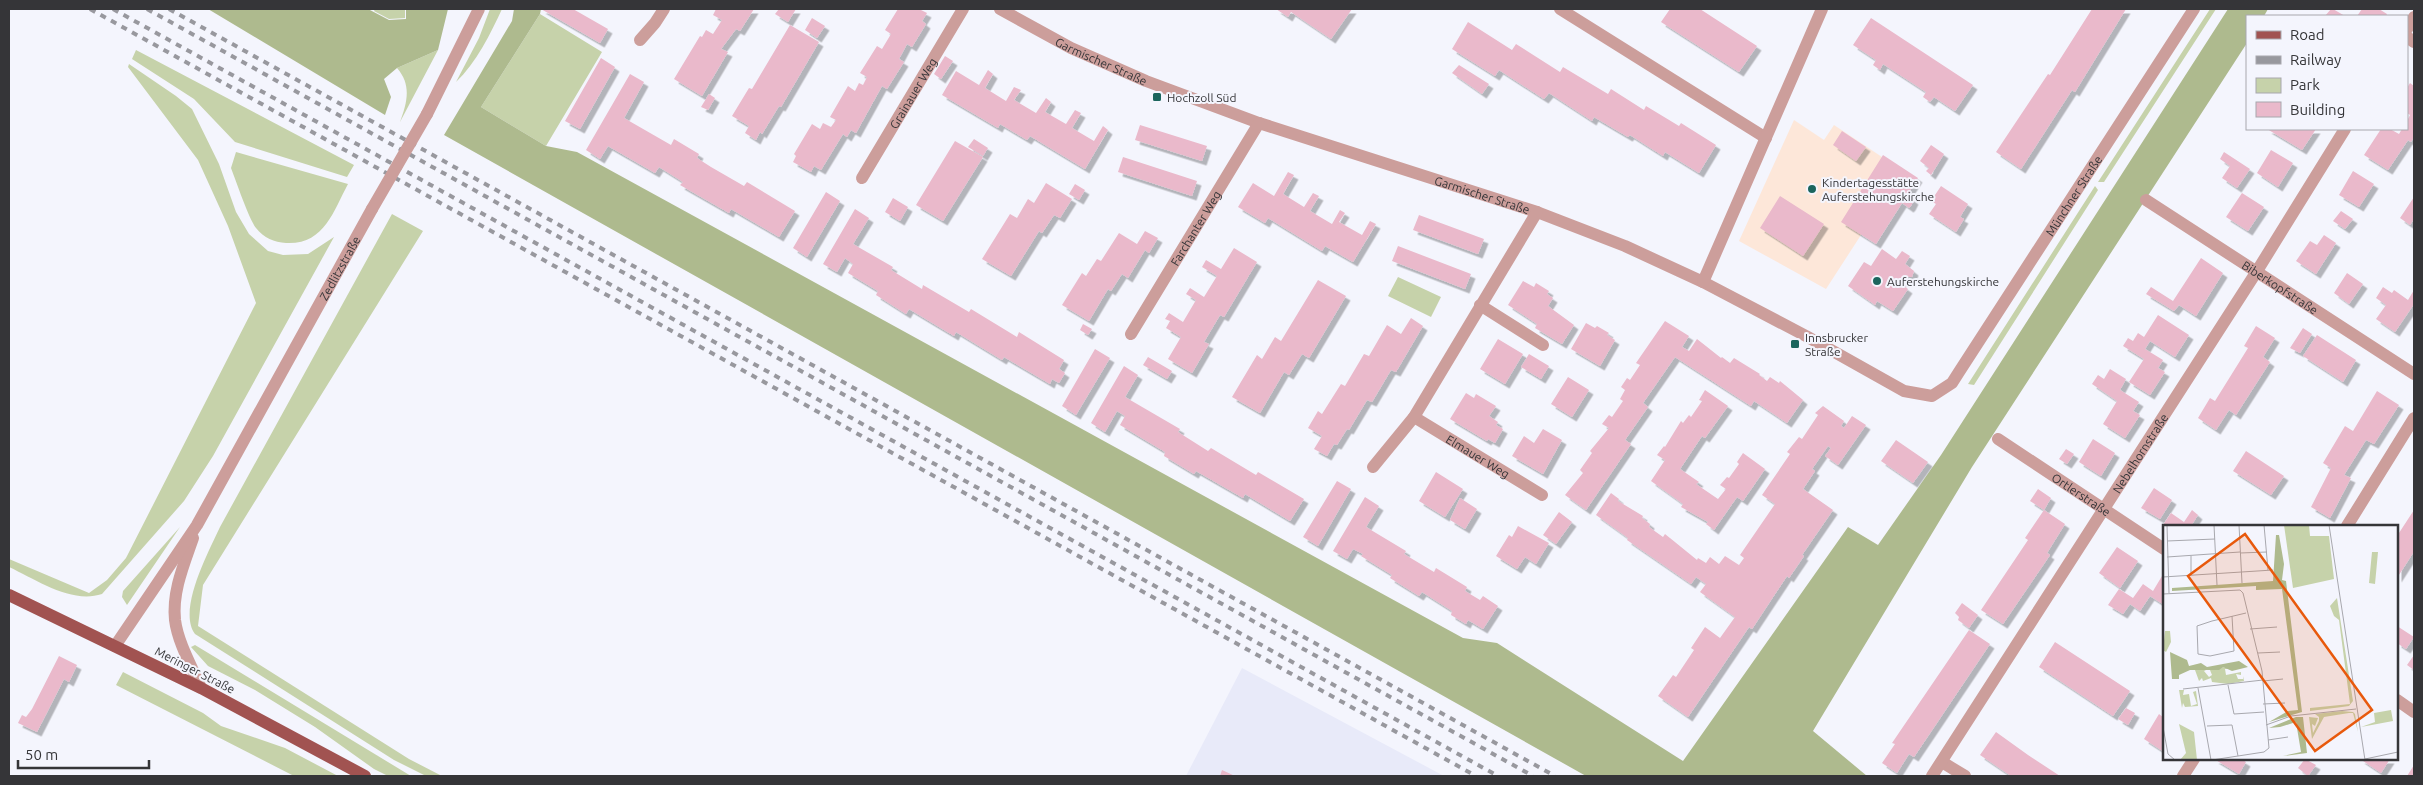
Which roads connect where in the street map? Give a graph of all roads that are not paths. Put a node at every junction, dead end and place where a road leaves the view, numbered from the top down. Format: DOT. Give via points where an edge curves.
graph roads {
  1 [pos="479,9"];
  2 [pos="664,9"];
  3 [pos="963,9"];
  4 [pos="1000,9"];
  5 [pos="1560,9"];
  6 [pos="1822,9"];
  7 [pos="2194,9"];
  8 [pos="640,40"];
  9 [pos="1259,122"];
  10 [pos="2344,130"];
  11 [pos="1766,138"];
  12 [pos="862,178"];
  13 [pos="2146,200"];
  14 [pos="1537,212"];
  15 [pos="2257,271"];
  16 [pos="1703,282"];
  17 [pos="1480,305"];
  18 [pos="1131,334"];
  19 [pos="1543,345"];
  20 [pos="2414,374"];
  21 [pos="1952,383"];
  22 [pos="1414,417"];
  23 [pos="2414,418"];
  24 [pos="1998,439"];
  25 [pos="1373,467"];
  26 [pos="1542,495"];
  27 [pos="2103,510"];
  28 [pos="197,524"];
  29 [pos="2348,525"];
  30 [pos="2163,548"];
  31 [pos="9,595"];
  32 [pos="115,646"];
  33 [pos="201,688"];
  34 [pos="2398,701"];
  35 [pos="2414,712"];
  36 [pos="2193,760"];
  37 [pos="1942,762"];
  38 [pos="365,776"];
  39 [pos="1932,776"];
  40 [pos="1964,776"];
  41 [pos="2183,776"];
  1 -- 28 [label="street, Zedlitzstraße, bridge" via="426,114"];
  2 -- 8 [label="street"];
  3 -- 12 [label="street, Grainauer Weg"];
  4 -- 9 [label="street, Garmischer Straße" via="1120,71"];
  5 -- 11 [label="street"];
  6 -- 11 [label="street"];
  7 -- 21 [label="street, Münchner Straße"];
  9 -- 14 [label="street, Garmischer Straße"];
  9 -- 18 [label="street, Farchanter Weg"];
  10 -- 15 [label="street, Nebelhornstraße"];
  11 -- 16 [label="street"];
  13 -- 15 [label="street, Biberkopfstraße"];
  14 -- 16 [label="street, Garmischer Straße" via="1625,246"];
  14 -- 17 [label="street"];
  15 -- 20 [label="street, Biberkopfstraße"];
  15 -- 27 [label="street, Nebelhornstraße"];
  16 -- 21 [label="street, Garmischer Straße" via="1904,391 1932,396"];
  17 -- 19 [label="street"];
  17 -- 22 [label="street"];
  22 -- 25 [label="street"];
  22 -- 26 [label="street, Elmauer Weg"];
  23 -- 29 [label="street"];
  24 -- 27 [label="street, Ortlerstraße"];
  27 -- 30 [label="street, Ortlerstraße"];
  27 -- 37 [label="street, Nebelhornstraße"];
  28 -- 32 [label="street, Zedlitzstraße"];
  28 -- 33 [label="street, Zedlitzstraße" via="178,586 175,621"];
  31 -- 32 [label="main road, Meringer Straße"];
  32 -- 33 [label="main road, Meringer Straße"];
  33 -- 38 [label="main road, Meringer Straße"];
  34 -- 35 [label="street"];
  36 -- 41 [label="street"];
  37 -- 39 [label="street, Nebelhornstraße"];
  37 -- 40 [label="street"];
}
